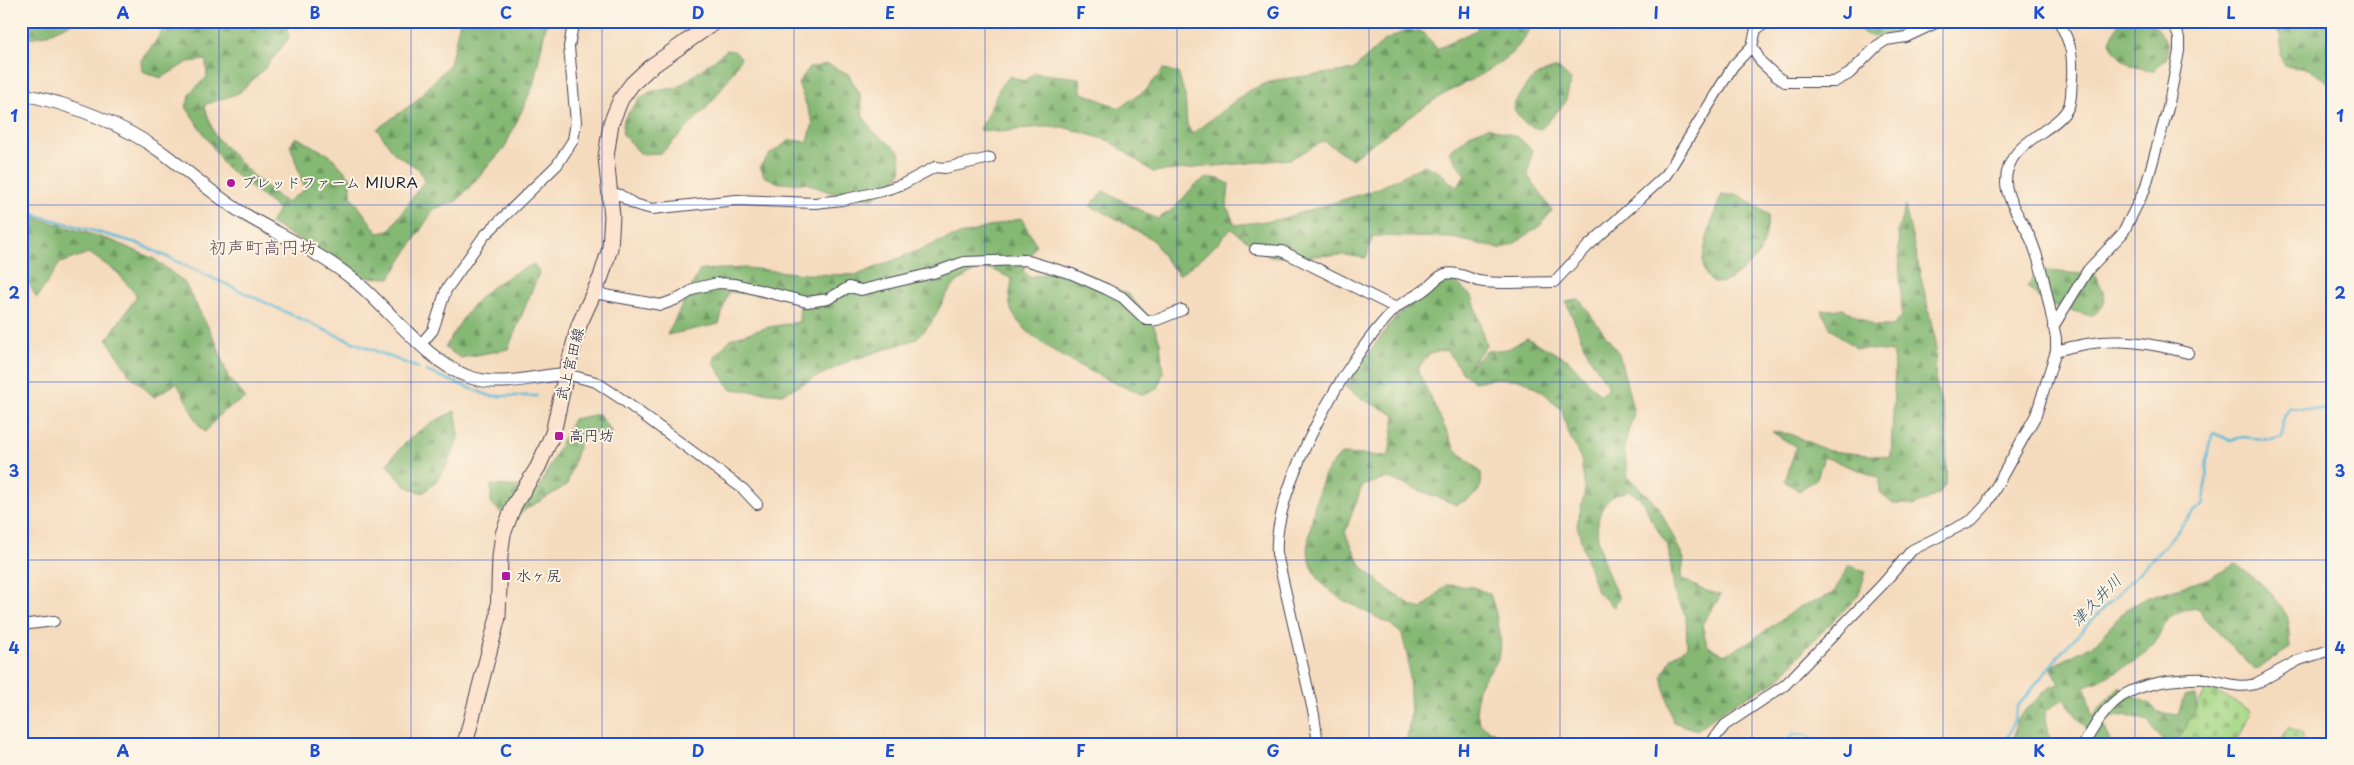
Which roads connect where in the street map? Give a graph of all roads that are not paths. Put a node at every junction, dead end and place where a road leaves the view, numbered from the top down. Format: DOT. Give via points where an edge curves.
graph roads {
  1 [pos="578,21"];
  2 [pos="716,21"];
  3 [pos="1769,21"];
  4 [pos="1940,21"];
  5 [pos="2059,21"];
  6 [pos="2173,21"];
  7 [pos="1758,24"];
  8 [pos="1752,46"];
  9 [pos="21,94"];
  10 [pos="990,158"];
  11 [pos="610,193"];
  12 [pos="1255,249"];
  13 [pos="594,293"];
  14 [pos="1396,308"];
  15 [pos="1182,310"];
  16 [pos="2054,327"];
  17 [pos="421,344"];
  18 [pos="2056,352"];
  19 [pos="2188,353"];
  20 [pos="566,374"];
  21 [pos="757,504"];
  22 [pos="54,621"];
  23 [pos="21,625"];
  24 [pos="2333,650"];
  25 [pos="465,744"];
  26 [pos="1318,744"];
  27 [pos="1710,744"];
  28 [pos="2084,744"];
  1 -- 17 [label="street" via="572,30 569,47 576,122 573,140 557,165 484,236 446,290 433,330"];
  2 -- 11 [label="main road, 武上宮田線" via="649,68 621,99 611,123 607,148"];
  3 -- 7 [label="street"];
  4 -- 8 [label="street" via="1906,37 1886,40 1849,74 1834,82 1785,82 1761,62"];
  5 -- 16 [label="street" via="2073,53 2071,98 2062,115 2014,156 2006,184 2008,195 2033,243"];
  6 -- 16 [label="street" via="2179,38 2179,51 2168,108 2145,189 2123,233 2088,270"];
  7 -- 8 [label="street"];
  8 -- 14 [label="street" via="1733,66 1666,175 1595,239 1554,282 1480,281 1445,274"];
  9 -- 17 [label="street" via="97,116 144,141 220,199 354,279"];
  10 -- 11 [label="street" via="946,168 935,167 882,191 815,203 736,200 652,209"];
  11 -- 13 [label="main road, 武上宮田線" via="610,248"];
  12 -- 14 [label="street" via="1282,251"];
  13 -- 15 [label="street" via="661,305 696,288 724,283 807,302 828,299 849,287 861,290 964,262 1025,260 1072,274 1106,289 1122,297 1146,320 1157,320"];
  13 -- 20 [label="main road, 武上宮田線" via="579,325"];
  14 -- 26 [label="street" via="1329,401 1287,488 1276,540"];
  16 -- 18 [label="street"];
  17 -- 20 [label="street" via="441,363 476,379 510,382"];
  18 -- 19 [label="street" via="2078,344 2115,341"];
  18 -- 27 [label="street" via="2036,414 1986,504 1972,520 1912,550 1785,685 1725,725"];
  20 -- 21 [label="street" via="596,382 620,398 743,489"];
  20 -- 25 [label="main road, 武上宮田線" via="549,442 538,467 514,504 504,534 498,617"];
  22 -- 23 [label="street"];
  24 -- 28 [label="street" via="2310,655 2246,687 2194,678 2131,690 2113,703"];
}
